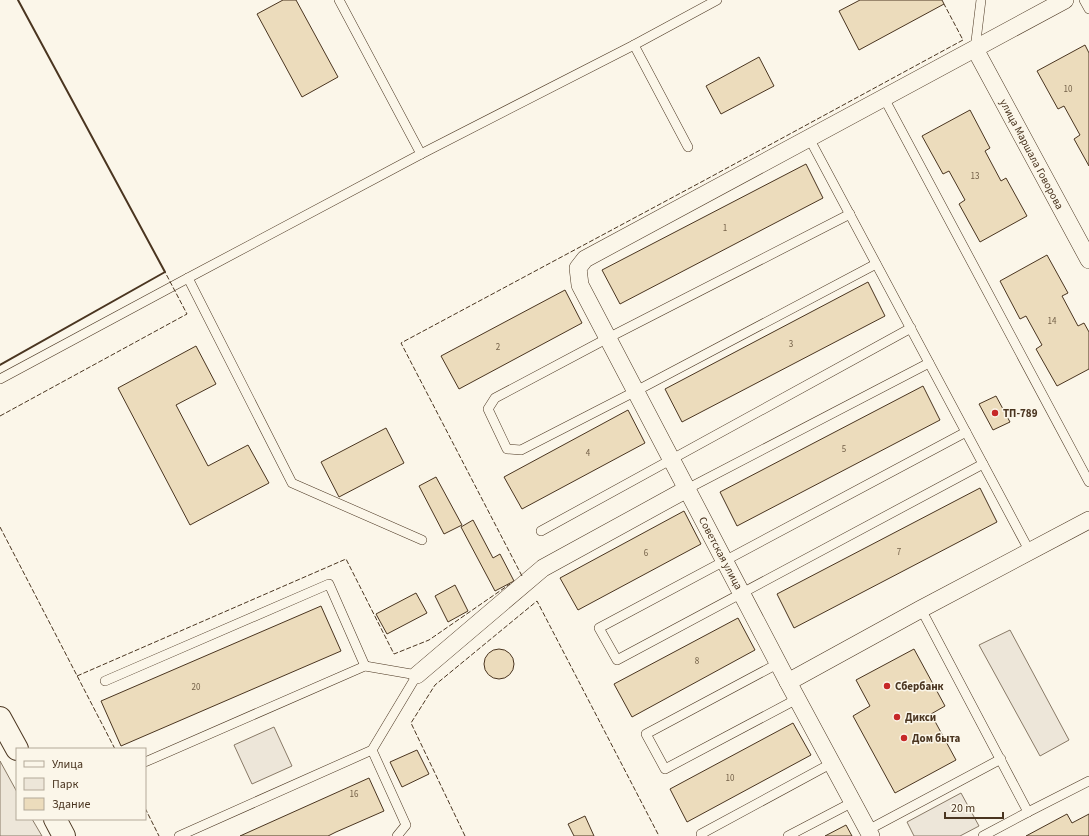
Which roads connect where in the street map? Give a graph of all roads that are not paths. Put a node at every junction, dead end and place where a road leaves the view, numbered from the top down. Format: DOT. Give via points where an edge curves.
graph roads {
  1 [pos="338,0"];
  2 [pos="717,0"];
  3 [pos="981,0"];
  4 [pos="1065,0"];
  5 [pos="1084,0"];
  6 [pos="1089,9"];
  7 [pos="634,45"];
  8 [pos="975,49"];
  9 [pos="884,98"];
  10 [pos="809,138"];
  11 [pos="688,147"];
  12 [pos="421,154"];
  13 [pos="850,214"];
  14 [pos="1089,260"];
  15 [pos="876,264"];
  16 [pos="188,278"];
  17 [pos="911,328"];
  18 [pos="608,338"];
  19 [pos="929,363"];
  20 [pos="0,379"];
  21 [pos="636,391"];
  22 [pos="966,432"];
  23 [pos="671,458"];
  24 [pos="983,464"];
  25 [pos="1089,482"];
  26 [pos="687,489"];
  27 [pos="1089,520"];
  28 [pos="541,530"];
  29 [pos="422,540"];
  30 [pos="1030,552"];
  31 [pos="725,561"];
  32 [pos="742,593"];
  33 [pos="921,609"];
  34 [pos="779,663"];
  35 [pos="365,666"];
  36 [pos="417,674"];
  37 [pos="105,681"];
  38 [pos="788,682"];
  39 [pos="797,699"];
  40 [pos="0,718"];
  41 [pos="16,748"];
  42 [pos="372,750"];
  43 [pos="1001,759"];
  44 [pos="146,762"];
  45 [pos="832,763"];
  46 [pos="1089,781"];
  47 [pos="853,802"];
  48 [pos="1028,812"];
  49 [pos="56,820"];
  50 [pos="869,833"];
  51 [pos="64,836"];
  52 [pos="179,836"];
  53 [pos="397,836"];
  54 [pos="703,836"];
  55 [pos="788,836"];
  56 [pos="983,836"];
  1 -- 12 [label="lane"];
  2 -- 7 [label="lane"];
  3 -- 8 [label="lane"];
  4 -- 8 [label="street"];
  5 -- 6 [label="lane"];
  7 -- 11 [label="lane"];
  7 -- 12 [label="lane"];
  8 -- 9 [label="street"];
  8 -- 14 [label="street, улица Маршала Говорова"];
  9 -- 10 [label="street"];
  9 -- 25 [label="lane"];
  10 -- 13 [label="lane"];
  10 -- 18 [label="street, Советская улица" via="585,259 578,268 580,284"];
  12 -- 16 [label="lane"];
  13 -- 15 [label="lane"];
  13 -- 18 [label="lane"];
  15 -- 17 [label="lane"];
  15 -- 21 [label="lane"];
  16 -- 20 [label="lane"];
  16 -- 29 [label="lane" via="292,483"];
  17 -- 19 [label="lane"];
  17 -- 23 [label="lane"];
  18 -- 21 [label="street, Советская улица"];
  18 -- 21 [label="lane" via="495,398 488,409 507,448 521,450"];
  19 -- 22 [label="lane"];
  19 -- 26 [label="lane"];
  21 -- 23 [label="street, Советская улица"];
  22 -- 24 [label="lane"];
  22 -- 31 [label="lane"];
  23 -- 26 [label="street, Советская улица"];
  23 -- 28 [label="lane"];
  24 -- 30 [label="lane"];
  24 -- 32 [label="lane"];
  26 -- 31 [label="street, Советская улица"];
  26 -- 36 [label="street" via="543,568"];
  27 -- 30 [label="street"];
  30 -- 33 [label="street"];
  31 -- 32 [label="street, Советская улица"];
  31 -- 32 [label="lane" via="599,628 617,660"];
  32 -- 34 [label="street, Советская улица"];
  33 -- 38 [label="street"];
  33 -- 43 [label="lane"];
  34 -- 38 [label="street, Советская улица"];
  34 -- 39 [label="lane" via="646,734 665,769"];
  35 -- 36 [label="lane"];
  35 -- 37 [label="lane" via="329,584"];
  35 -- 44 [label="lane"];
  36 -- 42 [label="lane"];
  38 -- 39 [label="street, Советская улица"];
  39 -- 45 [label="street, Советская улица"];
  40 -- 41 [label="street"];
  42 -- 52 [label="lane"];
  42 -- 53 [label="lane" via="406,825"];
  43 -- 48 [label="lane"];
  43 -- 50 [label="lane"];
  45 -- 47 [label="street, Советская улица"];
  45 -- 54 [label="lane" via="701,834"];
  46 -- 48 [label="lane"];
  47 -- 50 [label="street, Советская улица"];
  47 -- 55 [label="lane"];
  48 -- 56 [label="lane"];
  49 -- 51 [label="street"];
}
